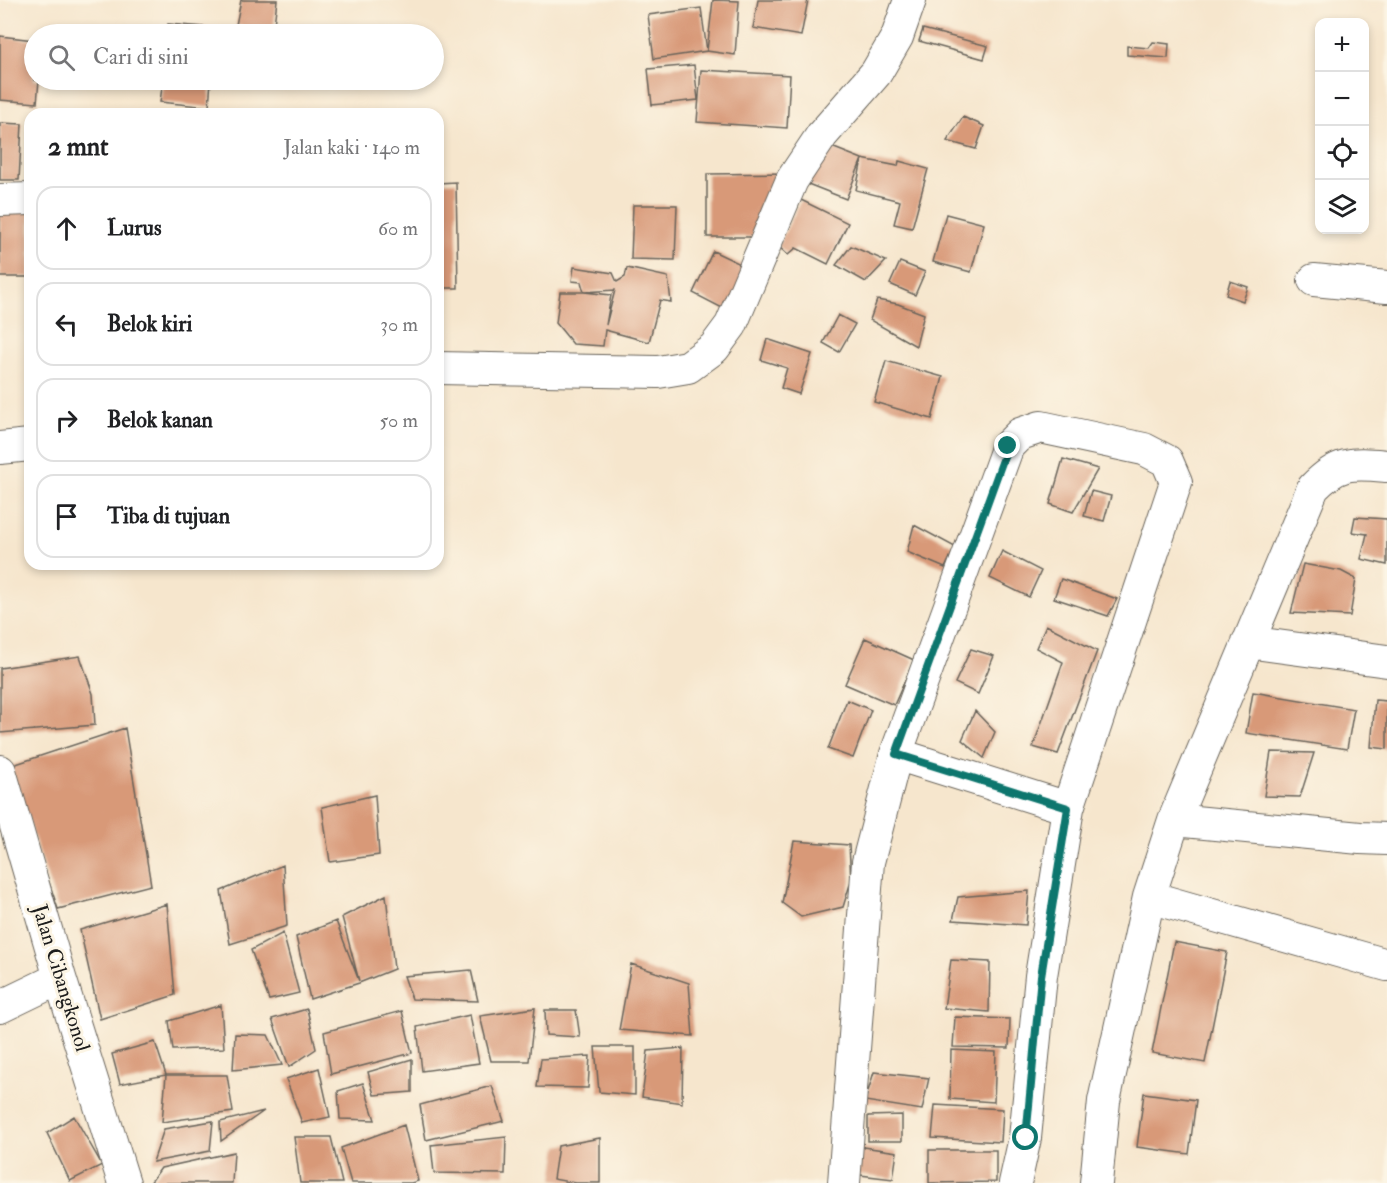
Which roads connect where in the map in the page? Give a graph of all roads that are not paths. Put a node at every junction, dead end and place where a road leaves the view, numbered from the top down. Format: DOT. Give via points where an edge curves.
graph roads {
  1 [pos="910,0"];
  2 [pos="24,199"];
  3 [pos="0,200"];
  4 [pos="1314,280"];
  5 [pos="1387,287"];
  6 [pos="444,368"];
  7 [pos="24,446"];
  8 [pos="0,448"];
  9 [pos="1387,466"];
  10 [pos="1248,642"];
  11 [pos="1387,661"];
  12 [pos="896,754"];
  13 [pos="0,771"];
  14 [pos="1068,808"];
  15 [pos="1174,820"];
  16 [pos="1387,839"];
  17 [pos="1149,897"];
  18 [pos="1387,965"];
  19 [pos="60,978"];
  20 [pos="0,1007"];
  21 [pos="124,1183"];
  22 [pos="844,1183"];
  23 [pos="1015,1183"];
  24 [pos="1096,1183"];
  1 -- 6 [label="street" via="897,37 876,73 822,135 792,180 731,325 714,348 688,367 658,372"];
  2 -- 3 [label="street"];
  4 -- 5 [label="street"];
  7 -- 8 [label="street"];
  9 -- 10 [label="street" via="1358,464 1337,468 1313,488"];
  10 -- 11 [label="street"];
  10 -- 15 [label="street"];
  12 -- 14 [label="street"];
  12 -- 14 [label="street" via="1008,446 1020,434 1041,427 1144,449 1167,461 1176,482"];
  12 -- 22 [label="street" via="868,862"];
  13 -- 19 [label="street, Jalan Cibangkonol"];
  14 -- 23 [label="street" via="1041,976 1026,1138"];
  15 -- 16 [label="street"];
  15 -- 17 [label="street"];
  17 -- 18 [label="street"];
  17 -- 24 [label="street" via="1104,1101"];
  19 -- 20 [label="street"];
  19 -- 21 [label="street, Jalan Cibangkonol"];
}
